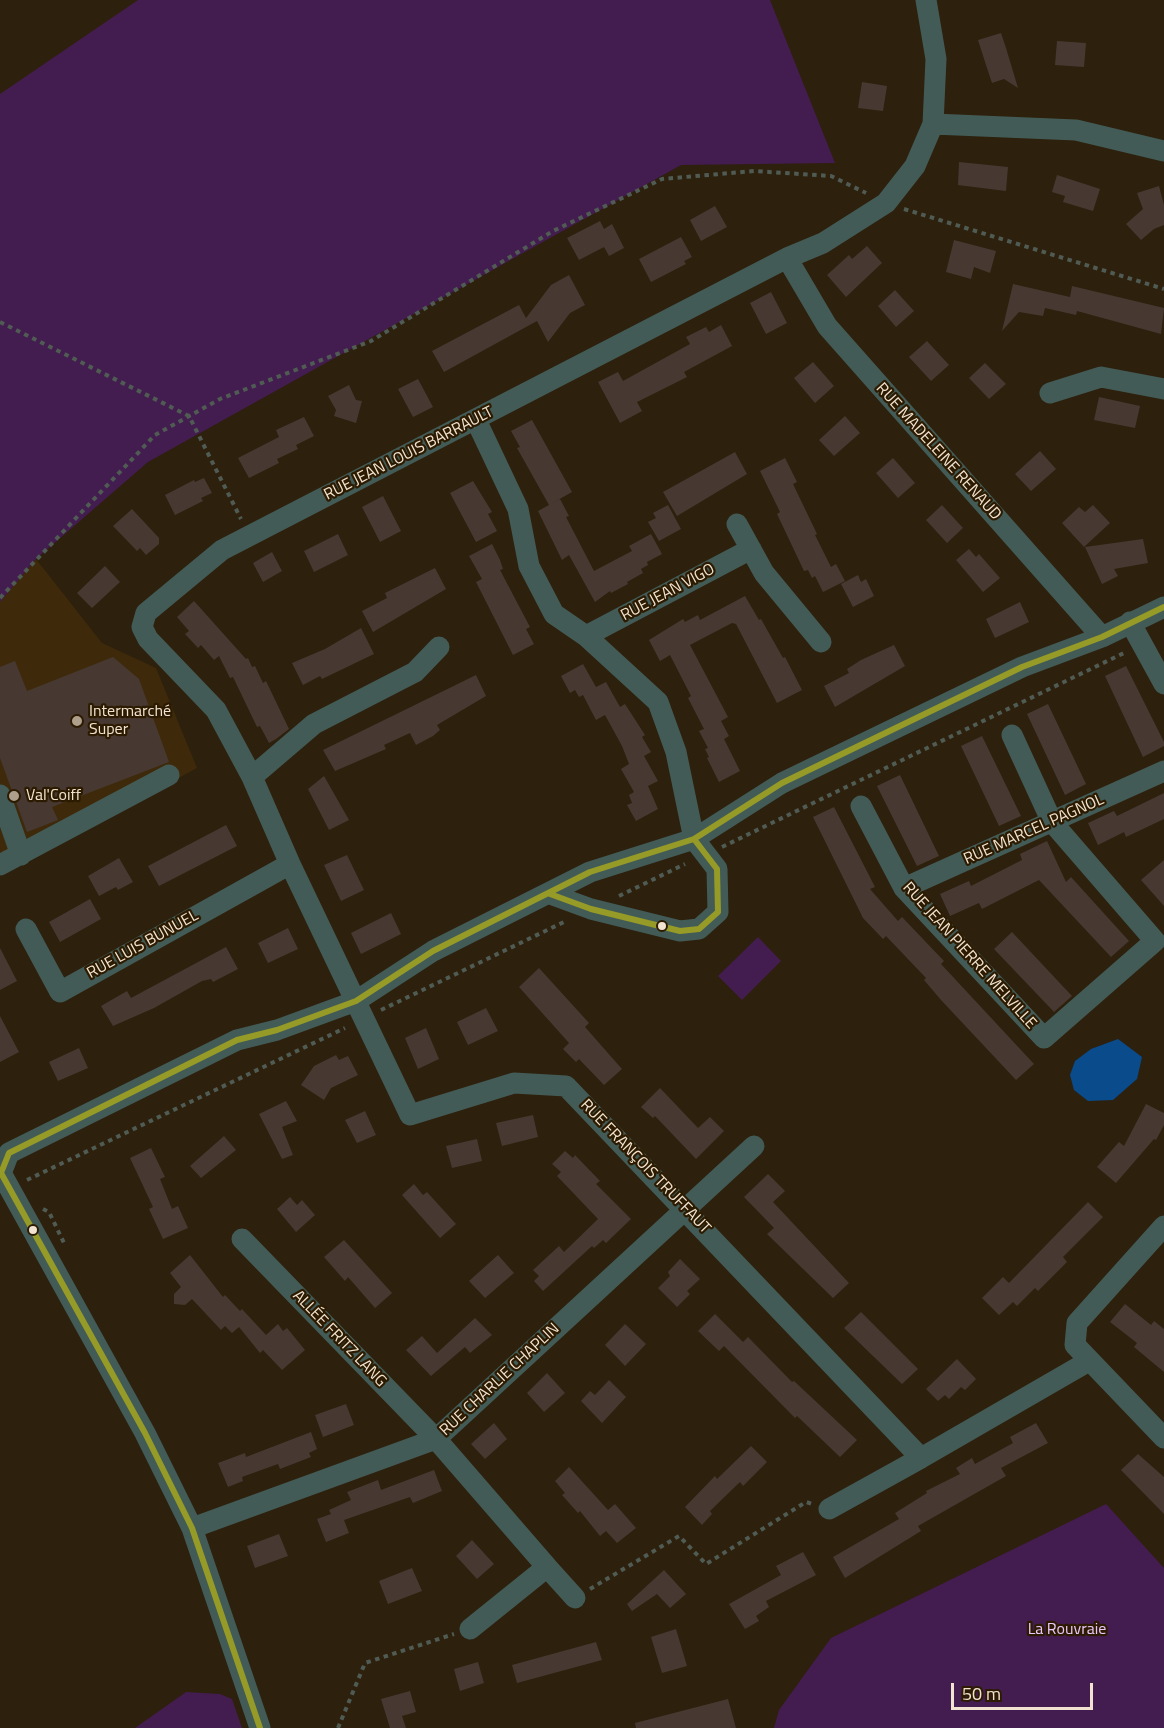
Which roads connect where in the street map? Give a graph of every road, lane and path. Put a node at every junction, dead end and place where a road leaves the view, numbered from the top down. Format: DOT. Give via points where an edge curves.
graph roads {
  1 [pos="926,0"];
  2 [pos="933,124"];
  3 [pos="1164,151"];
  4 [pos="886,203"];
  5 [pos="786,258"];
  6 [pos="1164,289"];
  7 [pos="0,322"];
  8 [pos="1164,390"];
  9 [pos="1050,393"];
  10 [pos="189,416"];
  11 [pos="476,420"];
  12 [pos="737,524"];
  13 [pos="250,536"];
  14 [pos="751,549"];
  15 [pos="0,598"];
  16 [pos="1164,607"];
  17 [pos="1131,622"];
  18 [pos="586,636"];
  19 [pos="1102,637"];
  20 [pos="821,642"];
  21 [pos="439,647"];
  22 [pos="1164,684"];
  23 [pos="1012,735"];
  24 [pos="1164,771"];
  25 [pos="169,775"];
  26 [pos="252,777"];
  27 [pos="0,795"];
  28 [pos="861,806"];
  29 [pos="1052,822"];
  30 [pos="694,840"];
  31 [pos="21,855"];
  32 [pos="290,864"];
  33 [pos="0,865"];
  34 [pos="904,888"];
  35 [pos="550,894"];
  36 [pos="26,929"];
  37 [pos="356,1001"];
  38 [pos="754,1146"];
  39 [pos="0,1173"];
  40 [pos="686,1208"];
  41 [pos="1164,1226"];
  42 [pos="242,1239"];
  43 [pos="1089,1361"];
  44 [pos="1164,1438"];
  45 [pos="436,1439"];
  46 [pos="921,1458"];
  47 [pos="830,1509"];
  48 [pos="192,1528"];
  49 [pos="547,1568"];
  50 [pos="575,1598"];
  51 [pos="470,1629"];
  52 [pos="260,1728"];
  53 [pos="338,1728"];
  1 -- 2 [label="street, RUE JEAN LOUIS BARRAULT" via="936,59"];
  2 -- 3 [label="street" via="1076,130"];
  2 -- 4 [label="street, RUE JEAN LOUIS BARRAULT" via="915,166"];
  4 -- 5 [label="street, RUE JEAN LOUIS BARRAULT" via="823,243"];
  4 -- 6 [label="path"];
  4 -- 10 [label="path" via="831,176 754,171 662,179 553,231 371,341 220,399"];
  5 -- 11 [label="street, RUE JEAN LOUIS BARRAULT"];
  5 -- 19 [label="street, RUE MADELEINE RENAUD" via="827,326"];
  7 -- 10 [label="path"];
  8 -- 9 [label="street" via="1101,377"];
  10 -- 13 [label="path"];
  10 -- 15 [label="path" via="155,435"];
  11 -- 13 [label="street, RUE JEAN LOUIS BARRAULT"];
  11 -- 18 [label="street" via="518,509 529,566 554,614"];
  12 -- 14 [label="street"];
  13 -- 26 [label="street, RUE JEAN LOUIS BARRAULT" via="222,550 146,613 142,627 148,639 216,710"];
  14 -- 18 [label="street, RUE JEAN VIGO"];
  14 -- 20 [label="street" via="764,573"];
  16 -- 17 [label="street"];
  17 -- 19 [label="street"];
  17 -- 22 [label="street"];
  18 -- 30 [label="street" via="658,702 676,752"];
  19 -- 30 [label="street" via="1022,667 782,783"];
  21 -- 26 [label="street" via="415,672 314,724"];
  23 -- 29 [label="street"];
  24 -- 29 [label="street, RUE MARCEL PAGNOL"];
  25 -- 31 [label="street"];
  26 -- 32 [label="street, RUE JEAN LOUIS BARRAULT"];
  27 -- 31 [label="street"];
  28 -- 34 [label="street, RUE JEAN PIERRE MELVILLE"];
  29 -- 34 [label="street, RUE MARCEL PAGNOL"];
  29 -- 34 [label="street, RUE JEAN PIERRE MELVILLE" via="1155,941 1044,1038"];
  30 -- 35 [label="street" via="590,872"];
  30 -- 35 [label="street" via="717,869 718,912 699,929 680,931 591,909"];
  31 -- 33 [label="street"];
  32 -- 36 [label="street, RUE LUIS BUNUEL" via="60,992"];
  32 -- 37 [label="street, RUE JEAN LOUIS BARRAULT"];
  35 -- 37 [label="street" via="433,951"];
  37 -- 39 [label="street" via="237,1040 9,1153"];
  37 -- 40 [label="street, RUE FRANÇOIS TRUFFAUT" via="410,1115 514,1083 566,1086"];
  38 -- 40 [label="street, RUE CHARLIE CHAPLIN"];
  39 -- 48 [label="street" via="145,1433"];
  40 -- 45 [label="street, RUE CHARLIE CHAPLIN"];
  40 -- 46 [label="street, RUE FRANÇOIS TRUFFAUT"];
  41 -- 43 [label="street" via="1077,1323 1075,1344"];
  42 -- 45 [label="street, ALLÉE FRITZ LANG"];
  43 -- 44 [label="street"];
  43 -- 46 [label="street"];
  45 -- 48 [label="street, RUE CHARLIE CHAPLIN"];
  45 -- 49 [label="street, ALLÉE FRITZ LANG"];
  46 -- 47 [label="street"];
  47 -- 50 [label="path" via="806,1502 706,1564 679,1536"];
  48 -- 52 [label="street"];
  49 -- 50 [label="street, ALLÉE FRITZ LANG"];
  49 -- 51 [label="street"];
  51 -- 53 [label="path" via="365,1663"];
}
